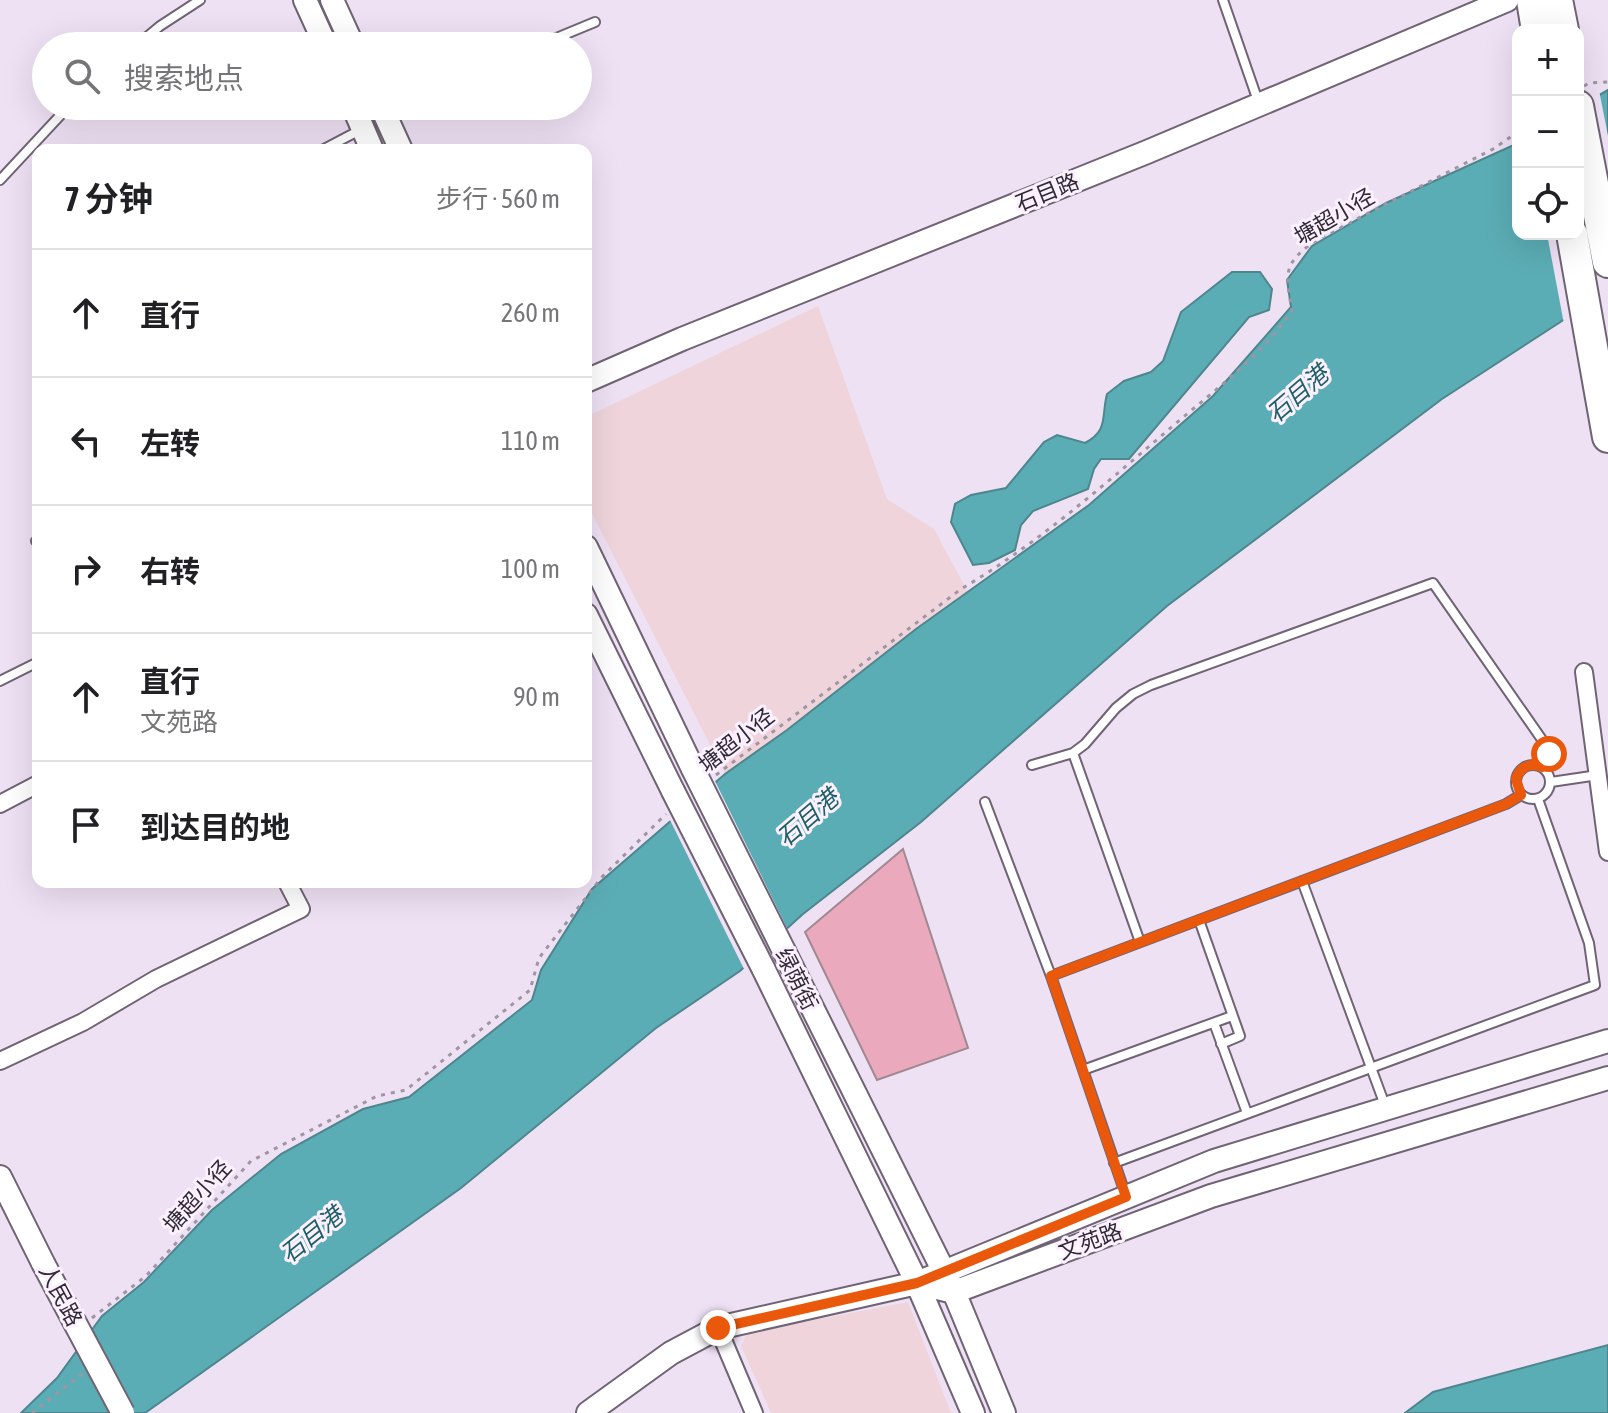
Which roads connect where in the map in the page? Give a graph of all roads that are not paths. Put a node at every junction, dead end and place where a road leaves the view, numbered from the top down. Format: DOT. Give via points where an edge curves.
graph roads {
  1 [pos="200,0"];
  2 [pos="305,0"];
  3 [pos="332,0"];
  4 [pos="1223,0"];
  5 [pos="1507,0"];
  6 [pos="1532,0"];
  7 [pos="1557,0"];
  8 [pos="595,22"];
  9 [pos="1536,24"];
  10 [pos="1562,24"];
  11 [pos="153,32"];
  12 [pos="320,32"];
  13 [pos="347,32"];
  14 [pos="571,32"];
  15 [pos="1259,103"];
  16 [pos="56,120"];
  17 [pos="359,120"];
  18 [pos="390,120"];
  19 [pos="363,128"];
  20 [pos="1584,137"];
  21 [pos="34,144"];
  22 [pos="333,144"];
  23 [pos="370,144"];
  24 [pos="399,144"];
  25 [pos="32,146"];
  26 [pos="0,180"];
  27 [pos="1573,240"];
  28 [pos="1608,262"];
  29 [pos="592,378"];
  30 [pos="1608,437"];
  31 [pos="592,559"];
  32 [pos="592,628"];
  33 [pos="32,665"];
  34 [pos="1584,672"];
  35 [pos="0,681"];
  36 [pos="1073,753"];
  37 [pos="1032,765"];
  38 [pos="1542,767"];
  39 [pos="1598,775"];
  40 [pos="1551,782"];
  41 [pos="32,787"];
  42 [pos="1521,795"];
  43 [pos="1538,799"];
  44 [pos="985,802"];
  45 [pos="0,804"];
  46 [pos="1608,852"];
  47 [pos="1302,881"];
  48 [pos="290,888"];
  49 [pos="1199,920"];
  50 [pos="1140,942"];
  51 [pos="1051,976"];
  52 [pos="1232,1016"];
  53 [pos="1214,1023"];
  54 [pos="1608,1041"];
  55 [pos="1221,1044"];
  56 [pos="0,1061"];
  57 [pos="1371,1068"];
  58 [pos="1083,1070"];
  59 [pos="1608,1078"];
  60 [pos="1386,1108"];
  61 [pos="1247,1113"];
  62 [pos="1114,1163"];
  63 [pos="0,1177"];
  64 [pos="1126,1197"];
  65 [pos="949,1282"];
  66 [pos="917,1283"];
  67 [pos="718,1328"];
  68 [pos="123,1413"];
  69 [pos="588,1413"];
  70 [pos="754,1413"];
  71 [pos="973,1413"];
  72 [pos="1004,1413"];
  1 -- 11 [label="lane"];
  2 -- 12 [label="street"];
  3 -- 13 [label="street"];
  4 -- 15 [label="lane"];
  5 -- 15 [label="street, 石目路"];
  6 -- 9 [label="highway"];
  7 -- 10 [label="highway"];
  8 -- 14 [label="lane"];
  15 -- 29 [label="street, 石目路"];
  16 -- 21 [label="lane"];
  17 -- 19 [label="street"];
  18 -- 24 [label="street"];
  19 -- 22 [label="lane"];
  19 -- 23 [label="street"];
  20 -- 28 [label="highway"];
  25 -- 26 [label="lane"];
  27 -- 30 [label="highway"];
  31 -- 65 [label="street, 绿荫街, bridge"];
  32 -- 66 [label="street, 绿荫街, bridge"];
  33 -- 35 [label="lane"];
  34 -- 39 [label="street"];
  36 -- 37 [label="lane"];
  36 -- 38 [label="lane" via="1116,708 1151,685 1433,583 1545,744 1549,754"];
  36 -- 50 [label="lane"];
  38 -- 40 [label="lane"];
  38 -- 42 [label="lane" via="1521,769 1516,779"];
  39 -- 40 [label="lane"];
  39 -- 46 [label="street"];
  40 -- 43 [label="lane"];
  41 -- 45 [label="street"];
  42 -- 43 [label="lane"];
  42 -- 47 [label="lane"];
  43 -- 57 [label="lane" via="1589,943 1595,985"];
  44 -- 51 [label="lane"];
  47 -- 49 [label="lane"];
  47 -- 57 [label="lane"];
  48 -- 56 [label="street" via="301,909"];
  49 -- 50 [label="lane"];
  49 -- 52 [label="lane"];
  50 -- 51 [label="lane"];
  51 -- 58 [label="lane"];
  52 -- 53 [label="lane"];
  52 -- 55 [label="lane" via="1240,1036"];
  53 -- 55 [label="lane"];
  53 -- 58 [label="lane"];
  54 -- 60 [label="street"];
  55 -- 61 [label="lane"];
  57 -- 60 [label="lane"];
  57 -- 61 [label="lane"];
  58 -- 62 [label="lane"];
  59 -- 65 [label="street, 文苑路" via="1211,1196"];
  60 -- 64 [label="street" via="1214,1161"];
  61 -- 62 [label="lane"];
  62 -- 64 [label="lane"];
  63 -- 68 [label="street, 人民路, bridge"];
  64 -- 65 [label="street"];
  65 -- 66 [label="street"];
  65 -- 72 [label="street, 绿荫街"];
  66 -- 67 [label="street"];
  66 -- 71 [label="street, 绿荫街"];
  67 -- 69 [label="street" via="671,1353"];
  67 -- 70 [label="street"];
}
